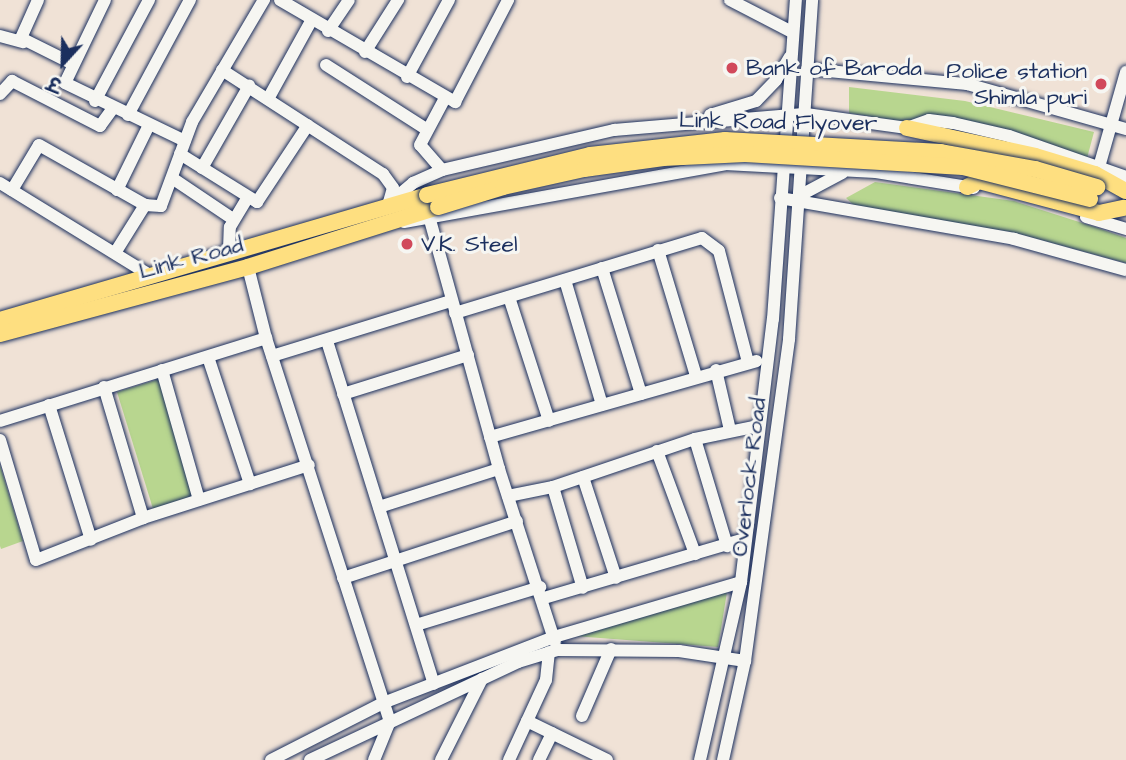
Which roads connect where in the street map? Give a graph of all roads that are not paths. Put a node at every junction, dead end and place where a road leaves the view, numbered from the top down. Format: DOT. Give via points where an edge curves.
graph roads {
  1 [pos="38,0"];
  2 [pos="105,0"];
  3 [pos="149,0"];
  4 [pos="190,0"];
  5 [pos="264,0"];
  6 [pos="280,0"];
  7 [pos="349,0"];
  8 [pos="398,0"];
  9 [pos="449,0"];
  10 [pos="730,0"];
  11 [pos="796,0"];
  12 [pos="812,0"];
  13 [pos="501,2"];
  14 [pos="296,5"];
  15 [pos="311,20"];
  16 [pos="328,31"];
  17 [pos="792,32"];
  18 [pos="0,36"];
  19 [pos="23,41"];
  20 [pos="365,52"];
  21 [pos="792,54"];
  22 [pos="73,64"];
  23 [pos="326,65"];
  24 [pos="222,69"];
  25 [pos="807,69"];
  26 [pos="1126,72"];
  27 [pos="407,77"];
  28 [pos="248,86"];
  29 [pos="0,94"];
  30 [pos="445,98"];
  31 [pos="268,99"];
  32 [pos="95,101"];
  33 [pos="113,108"];
  34 [pos="806,114"];
  35 [pos="128,115"];
  36 [pos="787,117"];
  37 [pos="1110,123"];
  38 [pos="149,125"];
  39 [pos="308,125"];
  40 [pos="907,128"];
  41 [pos="426,129"];
  42 [pos="1126,129"];
  43 [pos="614,130"];
  44 [pos="183,148"];
  45 [pos="1099,167"];
  46 [pos="202,168"];
  47 [pos="442,170"];
  48 [pos="782,171"];
  49 [pos="800,172"];
  50 [pos="842,173"];
  51 [pos="1126,177"];
  52 [pos="172,178"];
  53 [pos="0,183"];
  54 [pos="973,184"];
  55 [pos="12,190"];
  56 [pos="117,190"];
  57 [pos="780,198"];
  58 [pos="800,198"];
  59 [pos="247,199"];
  60 [pos="1125,201"];
  61 [pos="388,204"];
  62 [pos="145,205"];
  63 [pos="432,208"];
  64 [pos="233,219"];
  65 [pos="394,222"];
  66 [pos="1126,229"];
  67 [pos="229,250"];
  68 [pos="658,250"];
  69 [pos="115,253"];
  70 [pos="248,267"];
  71 [pos="602,268"];
  72 [pos="1126,270"];
  73 [pos="148,274"];
  74 [pos="565,280"];
  75 [pos="509,297"];
  76 [pos="453,307"];
  77 [pos="0,320"];
  78 [pos="0,334"];
  79 [pos="768,337"];
  80 [pos="266,338"];
  81 [pos="789,339"];
  82 [pos="327,341"];
  83 [pos="468,355"];
  84 [pos="272,356"];
  85 [pos="208,357"];
  86 [pos="765,360"];
  87 [pos="748,362"];
  88 [pos="162,370"];
  89 [pos="716,370"];
  90 [pos="696,376"];
  91 [pos="104,387"];
  92 [pos="343,394"];
  93 [pos="641,394"];
  94 [pos="49,405"];
  95 [pos="603,405"];
  96 [pos="0,421"];
  97 [pos="548,421"];
  98 [pos="758,426"];
  99 [pos="730,430"];
  100 [pos="490,437"];
  101 [pos="695,439"];
  102 [pos="0,440"];
  103 [pos="657,451"];
  104 [pos="309,465"];
  105 [pos="499,469"];
  106 [pos="583,477"];
  107 [pos="250,484"];
  108 [pos="553,487"];
  109 [pos="508,496"];
  110 [pos="199,500"];
  111 [pos="380,507"];
  112 [pos="144,518"];
  113 [pos="517,521"];
  114 [pos="744,539"];
  115 [pos="91,540"];
  116 [pos="727,546"];
  117 [pos="695,554"];
  118 [pos="397,561"];
  119 [pos="343,578"];
  120 [pos="616,578"];
  121 [pos="741,582"];
  122 [pos="583,588"];
  123 [pos="542,592"];
  124 [pos="416,625"];
  125 [pos="553,646"];
  126 [pos="611,649"];
  127 [pos="726,656"];
  128 [pos="746,661"];
  129 [pos="482,679"];
  130 [pos="434,684"];
  131 [pos="383,703"];
  132 [pos="582,716"];
  133 [pos="390,721"];
  134 [pos="527,721"];
  135 [pos="552,733"];
  136 [pos="271,760"];
  137 [pos="310,760"];
  138 [pos="374,760"];
  139 [pos="441,760"];
  140 [pos="509,760"];
  141 [pos="539,760"];
  142 [pos="607,760"];
  143 [pos="700,760"];
  144 [pos="723,760"];
  1 -- 19 [label="street" via="22,29"];
  2 -- 22 [label="street"];
  3 -- 32 [label="street"];
  4 -- 35 [label="street"];
  5 -- 24 [label="street"];
  6 -- 14 [label="street"];
  7 -- 16 [label="street"];
  8 -- 20 [label="street"];
  9 -- 27 [label="street"];
  10 -- 17 [label="street"];
  11 -- 17 [label="street, Overlock Road"];
  12 -- 25 [label="street, Overlock Road"];
  13 -- 30 [label="street" via="457,102"];
  14 -- 15 [label="street"];
  15 -- 16 [label="street"];
  15 -- 31 [label="street"];
  16 -- 20 [label="street"];
  17 -- 21 [label="street, Overlock Road"];
  18 -- 19 [label="street"];
  19 -- 22 [label="street"];
  20 -- 27 [label="street"];
  21 -- 36 [label="street, Overlock Road"];
  21 -- 43 [label="street" via="756,101 723,114 645,121"];
  22 -- 32 [label="street" via="65,83"];
  23 -- 41 [label="street"];
  24 -- 28 [label="street"];
  24 -- 44 [label="street"];
  25 -- 34 [label="street, Overlock Road"];
  25 -- 37 [label="street" via="967,85"];
  26 -- 37 [label="street"];
  27 -- 30 [label="street"];
  28 -- 31 [label="street"];
  28 -- 46 [label="street"];
  29 -- 33 [label="street" via="7,81 12,81 100,126"];
  30 -- 41 [label="street"];
  31 -- 39 [label="street"];
  32 -- 33 [label="street"];
  33 -- 35 [label="street"];
  34 -- 36 [label="street"];
  34 -- 40 [label="street"];
  34 -- 49 [label="street, Overlock Road"];
  35 -- 38 [label="street"];
  36 -- 43 [label="street"];
  36 -- 48 [label="street, Overlock Road"];
  37 -- 42 [label="street"];
  37 -- 45 [label="street"];
  38 -- 44 [label="street"];
  38 -- 56 [label="street"];
  39 -- 59 [label="street" via="260,200"];
  39 -- 61 [label="street" via="383,174 393,188"];
  40 -- 45 [label="street" via="929,120 953,123"];
  40 -- 60 [label="main road" via="1095,174"];
  41 -- 47 [label="street" via="421,148"];
  43 -- 47 [label="street"];
  44 -- 46 [label="street"];
  44 -- 52 [label="street"];
  45 -- 51 [label="street"];
  46 -- 59 [label="street"];
  47 -- 61 [label="street" via="413,183"];
  48 -- 49 [label="street"];
  48 -- 57 [label="street, Overlock Road"];
  48 -- 63 [label="street" via="725,164 530,197"];
  49 -- 50 [label="street"];
  49 -- 58 [label="street, Overlock Road"];
  50 -- 54 [label="street" via="876,172"];
  50 -- 58 [label="street"];
  52 -- 62 [label="street" via="160,206"];
  52 -- 64 [label="street"];
  53 -- 55 [label="street"];
  54 -- 60 [label="main road" via="1099,213"];
  54 -- 66 [label="street"];
  55 -- 56 [label="street" via="39,145"];
  55 -- 69 [label="street"];
  56 -- 62 [label="street"];
  57 -- 58 [label="street"];
  57 -- 79 [label="street, Overlock Road" via="774,319"];
  58 -- 72 [label="street" via="1014,239"];
  58 -- 81 [label="street, Overlock Road"];
  59 -- 64 [label="street"];
  60 -- 63 [label="main road, Link Road Flyover, bridge" via="1035,169 941,152 725,140 590,155"];
  61 -- 63 [label="main road, Link Road Flyover"];
  61 -- 67 [label="main road, Link Road"];
  62 -- 69 [label="street"];
  63 -- 65 [label="main road, Link Road Flyover"];
  63 -- 76 [label="street"];
  64 -- 67 [label="street"];
  65 -- 70 [label="main road, Link Road"];
  67 -- 73 [label="main road, Link Road"];
  68 -- 71 [label="street"];
  68 -- 87 [label="street" via="702,239 719,251"];
  68 -- 90 [label="street"];
  69 -- 73 [label="street"];
  70 -- 78 [label="main road, Link Road"];
  70 -- 80 [label="street"];
  71 -- 74 [label="street"];
  71 -- 93 [label="street"];
  73 -- 77 [label="main road, Link Road"];
  74 -- 75 [label="street"];
  74 -- 95 [label="street"];
  75 -- 76 [label="street"];
  75 -- 97 [label="street"];
  76 -- 82 [label="street"];
  76 -- 83 [label="street"];
  79 -- 81 [label="street"];
  79 -- 86 [label="street, Overlock Road"];
  80 -- 84 [label="street"];
  80 -- 85 [label="street"];
  81 -- 128 [label="street, Overlock Road"];
  82 -- 84 [label="street"];
  82 -- 92 [label="street"];
  83 -- 92 [label="street"];
  83 -- 100 [label="street"];
  84 -- 104 [label="street"];
  85 -- 88 [label="street"];
  85 -- 107 [label="street"];
  86 -- 87 [label="street"];
  86 -- 98 [label="street, Overlock Road"];
  87 -- 89 [label="street"];
  88 -- 91 [label="street"];
  88 -- 110 [label="street"];
  89 -- 90 [label="street"];
  89 -- 99 [label="street"];
  90 -- 93 [label="street"];
  91 -- 94 [label="street"];
  91 -- 112 [label="street"];
  92 -- 111 [label="street"];
  93 -- 95 [label="street"];
  94 -- 96 [label="street"];
  94 -- 115 [label="street"];
  95 -- 97 [label="street"];
  97 -- 100 [label="street"];
  98 -- 99 [label="street"];
  98 -- 114 [label="street, Overlock Road"];
  99 -- 101 [label="street"];
  100 -- 105 [label="street"];
  101 -- 103 [label="street"];
  101 -- 116 [label="street"];
  102 -- 115 [label="street" via="36,560"];
  103 -- 106 [label="street"];
  103 -- 117 [label="street"];
  104 -- 107 [label="street"];
  104 -- 119 [label="street"];
  105 -- 109 [label="street"];
  105 -- 111 [label="street"];
  106 -- 108 [label="street"];
  106 -- 120 [label="street"];
  107 -- 110 [label="street"];
  108 -- 109 [label="street"];
  108 -- 122 [label="street"];
  109 -- 113 [label="street"];
  110 -- 112 [label="street"];
  111 -- 118 [label="street"];
  112 -- 115 [label="street"];
  113 -- 118 [label="street"];
  113 -- 123 [label="street"];
  114 -- 116 [label="street"];
  114 -- 121 [label="street, Overlock Road"];
  116 -- 117 [label="street"];
  117 -- 120 [label="street"];
  118 -- 119 [label="street"];
  118 -- 124 [label="street"];
  119 -- 131 [label="street"];
  120 -- 122 [label="street"];
  121 -- 125 [label="street"];
  121 -- 127 [label="street, Overlock Road"];
  122 -- 123 [label="street"];
  123 -- 124 [label="street"];
  123 -- 125 [label="street"];
  124 -- 130 [label="street"];
  125 -- 126 [label="street"];
  125 -- 129 [label="street"];
  125 -- 130 [label="street"];
  125 -- 134 [label="street" via="546,680"];
  126 -- 127 [label="street"];
  126 -- 132 [label="street"];
  127 -- 128 [label="street"];
  127 -- 143 [label="street, Overlock Road"];
  128 -- 144 [label="street, Overlock Road"];
  129 -- 133 [label="street"];
  129 -- 139 [label="street"];
  130 -- 131 [label="street"];
  131 -- 133 [label="street"];
  131 -- 136 [label="street"];
  133 -- 137 [label="street"];
  133 -- 138 [label="street"];
  134 -- 135 [label="street"];
  134 -- 140 [label="street"];
  135 -- 141 [label="street"];
  135 -- 142 [label="street"];
}
